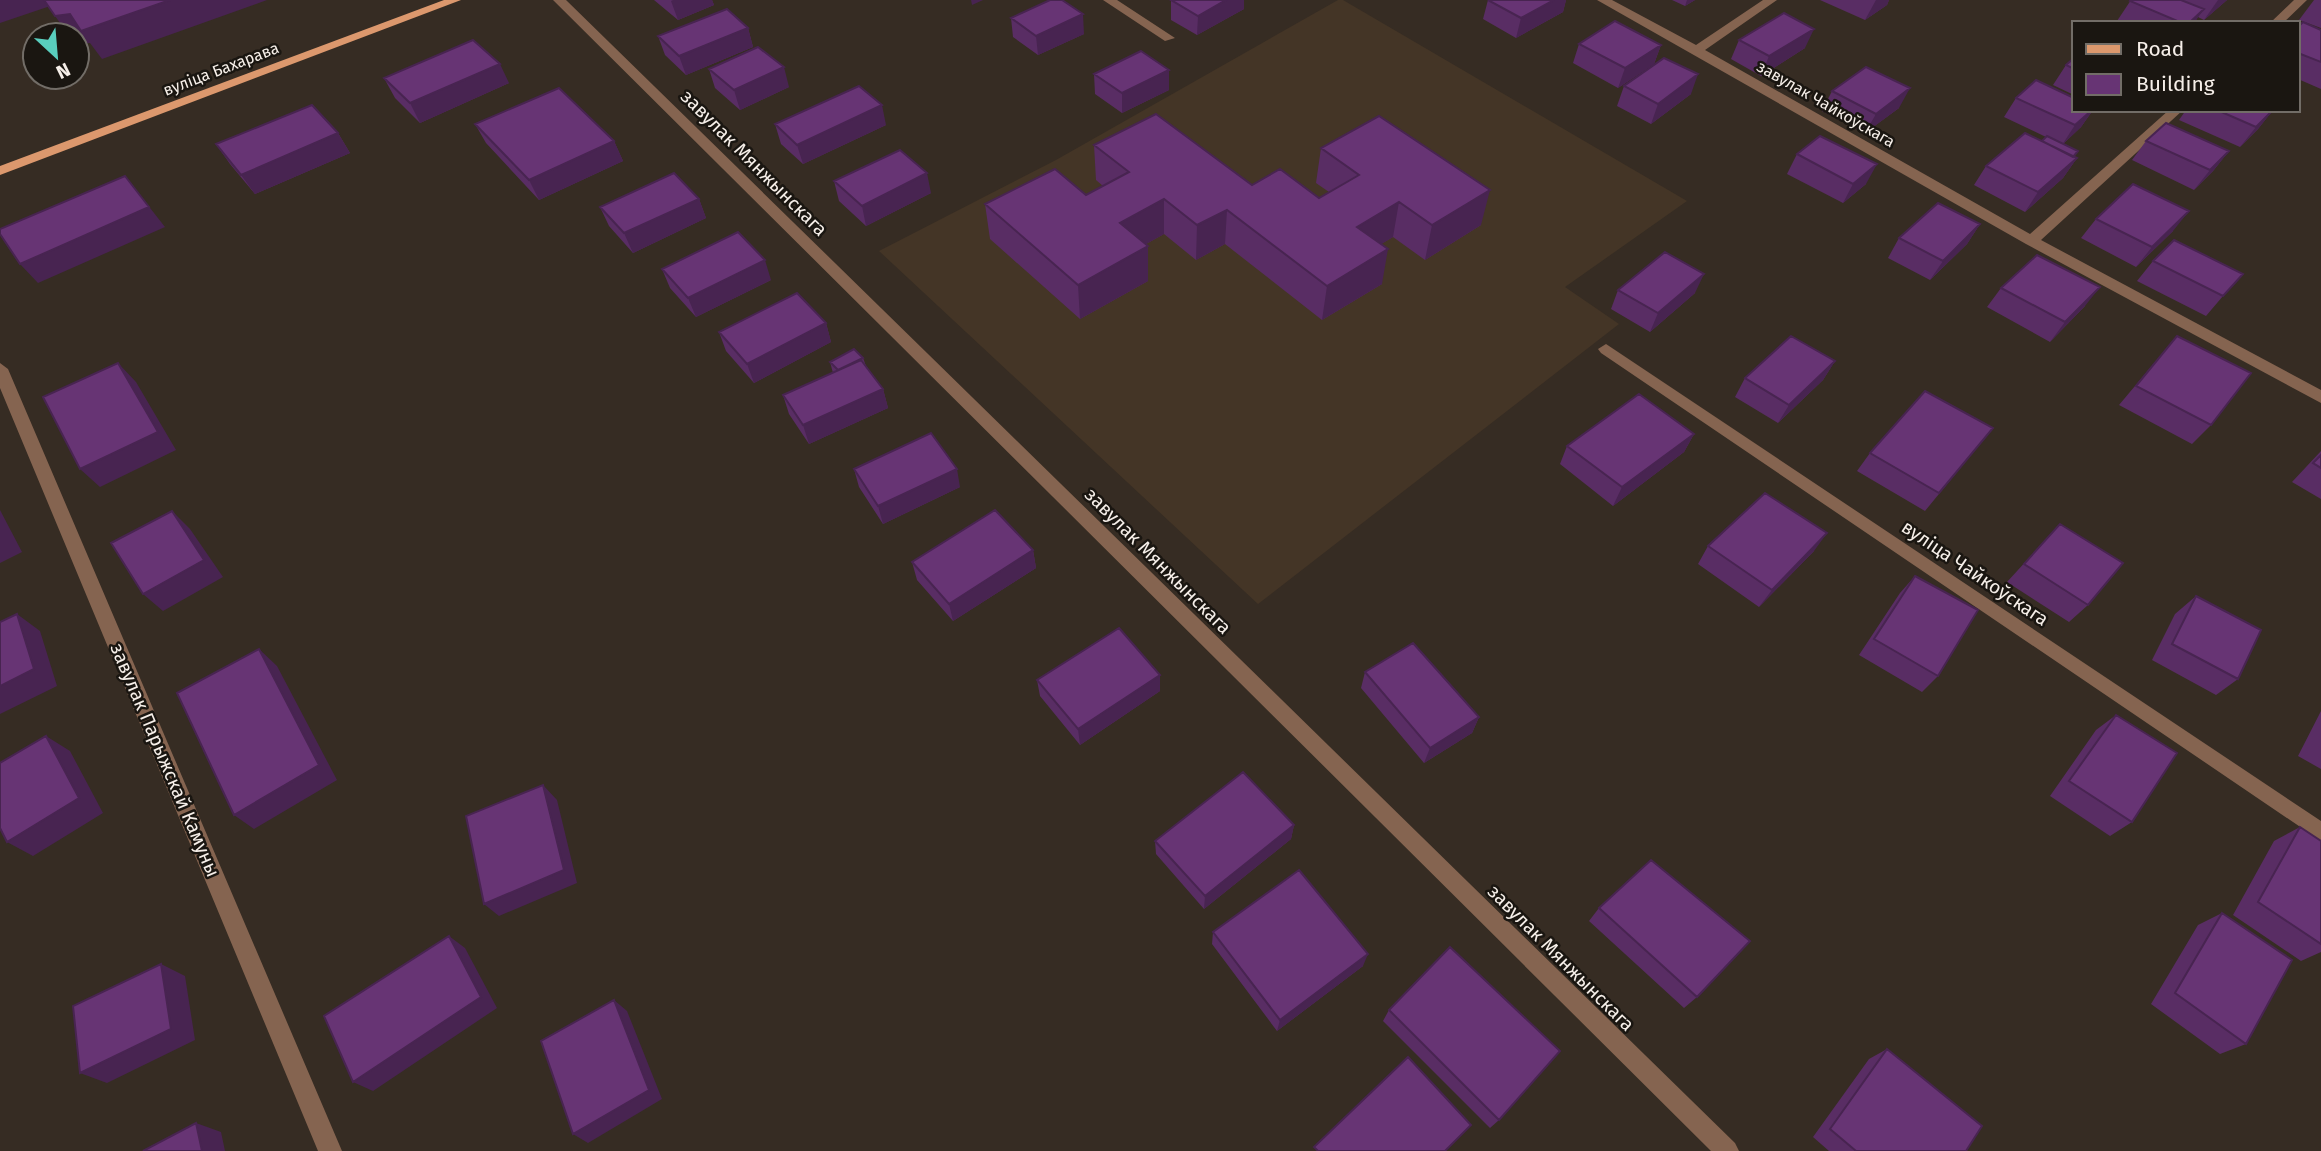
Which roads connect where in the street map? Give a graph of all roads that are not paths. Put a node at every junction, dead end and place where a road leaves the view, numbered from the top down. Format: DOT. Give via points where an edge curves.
graph roads {
  1 [pos="455,0"];
  2 [pos="559,0"];
  3 [pos="1110,0"];
  4 [pos="1603,0"];
  5 [pos="1771,0"];
  6 [pos="2301,0"];
  7 [pos="2278,21"];
  8 [pos="1168,38"];
  9 [pos="1696,50"];
  10 [pos="2175,112"];
  11 [pos="0,171"];
  12 [pos="2031,240"];
  13 [pos="1606,349"];
  14 [pos="0,369"];
  15 [pos="2321,397"];
  16 [pos="2321,832"];
  17 [pos="330,1151"];
  18 [pos="1727,1151"];
  1 -- 11 [label="main road, вуліца Бахарава"];
  2 -- 18 [label="street, завулак Мянжынскага"];
  3 -- 8 [label="street"];
  4 -- 9 [label="street, завулак Чайкоўскага"];
  5 -- 9 [label="street"];
  6 -- 7 [label="street"];
  9 -- 12 [label="street, завулак Чайкоўскага"];
  10 -- 12 [label="street"];
  12 -- 15 [label="street, завулак Чайкоўскага"];
  13 -- 16 [label="street, вуліца Чайкоўскага"];
  14 -- 17 [label="street, завулак Парыжскай Камуны"];
}
